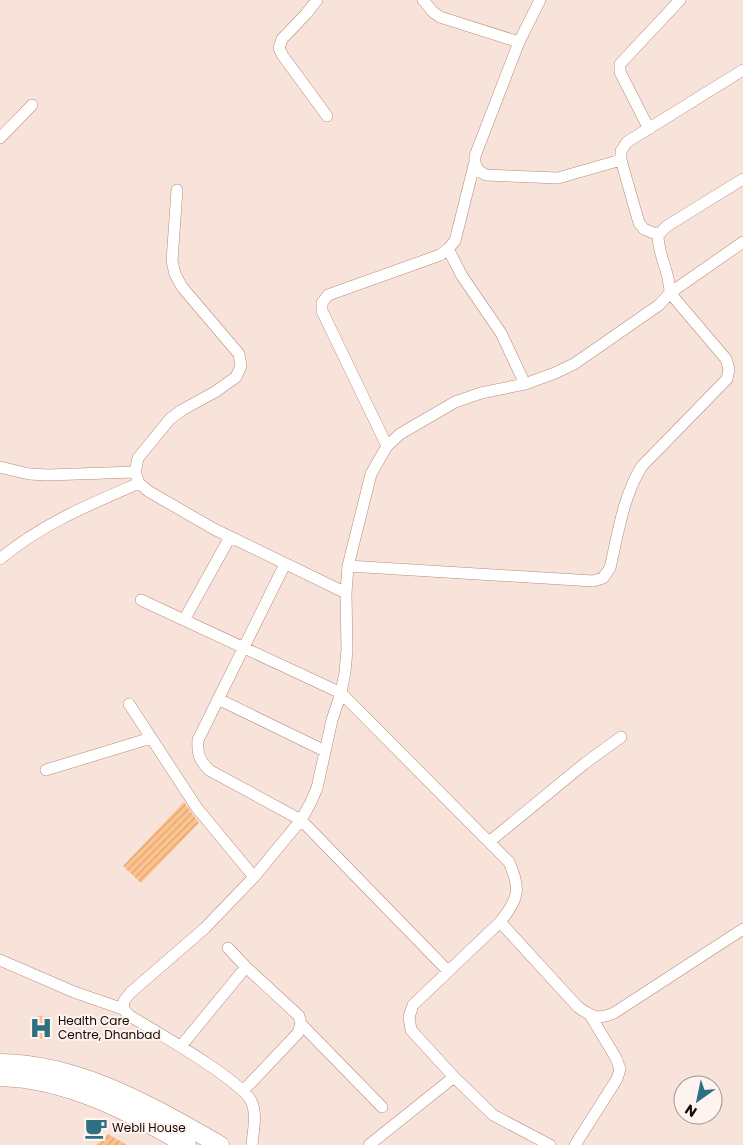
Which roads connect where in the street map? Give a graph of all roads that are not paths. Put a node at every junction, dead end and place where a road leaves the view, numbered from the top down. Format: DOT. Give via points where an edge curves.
graph roads {
  1 [pos="317,0"];
  2 [pos="423,0"];
  3 [pos="540,0"];
  4 [pos="680,0"];
  5 [pos="519,42"];
  6 [pos="743,70"];
  7 [pos="32,105"];
  8 [pos="327,116"];
  9 [pos="649,128"];
  10 [pos="0,138"];
  11 [pos="621,160"];
  12 [pos="474,165"];
  13 [pos="743,179"];
  14 [pos="177,190"];
  15 [pos="658,235"];
  16 [pos="743,242"];
  17 [pos="448,249"];
  18 [pos="670,293"];
  19 [pos="525,384"];
  20 [pos="387,446"];
  21 [pos="0,467"];
  22 [pos="137,477"];
  23 [pos="230,537"];
  24 [pos="0,558"];
  25 [pos="285,564"];
  26 [pos="348,566"];
  27 [pos="346,593"];
  28 [pos="141,600"];
  29 [pos="184,620"];
  30 [pos="243,648"];
  31 [pos="341,694"];
  32 [pos="218,699"];
  33 [pos="129,704"];
  34 [pos="621,737"];
  35 [pos="150,738"];
  36 [pos="325,751"];
  37 [pos="46,770"];
  38 [pos="301,820"];
  39 [pos="489,842"];
  40 [pos="254,877"];
  41 [pos="500,922"];
  42 [pos="743,929"];
  43 [pos="228,948"];
  44 [pos="0,960"];
  45 [pos="246,967"];
  46 [pos="448,971"];
  47 [pos="124,1009"];
  48 [pos="590,1015"];
  49 [pos="301,1024"];
  50 [pos="181,1046"];
  51 [pos="0,1062"];
  52 [pos="0,1077"];
  53 [pos="454,1077"];
  54 [pos="244,1090"];
  55 [pos="382,1107"];
  56 [pos="187,1145"];
  57 [pos="220,1145"];
  58 [pos="252,1145"];
  59 [pos="369,1145"];
  60 [pos="550,1145"];
  61 [pos="575,1145"];
  1 -- 8 [label="street" via="282,38 279,48"];
  2 -- 5 [label="street" via="440,17"];
  3 -- 5 [label="street"];
  4 -- 9 [label="street" via="620,64 620,72"];
  5 -- 12 [label="street"];
  6 -- 9 [label="street"];
  7 -- 10 [label="street"];
  9 -- 11 [label="street" via="627,142 621,150"];
  11 -- 12 [label="street" via="549,178 486,175 478,172"];
  11 -- 15 [label="street" via="639,223"];
  12 -- 17 [label="street" via="455,241"];
  13 -- 15 [label="street" via="667,226"];
  14 -- 22 [label="street" via="172,261 175,274 182,287 239,354 241,366 236,377 170,419 138,458"];
  15 -- 18 [label="street"];
  16 -- 18 [label="street"];
  17 -- 19 [label="street" via="462,276 501,333"];
  17 -- 20 [label="street" via="440,255 328,295 322,303 322,311"];
  18 -- 19 [label="street" via="659,305 574,364"];
  18 -- 26 [label="street" via="726,359 729,368 727,379 638,472 629,491 610,568 603,578 593,581"];
  19 -- 20 [label="street" via="455,402 400,434"];
  20 -- 26 [label="street" via="371,474"];
  21 -- 22 [label="street" via="29,474"];
  22 -- 23 [label="street" via="148,491"];
  22 -- 24 [label="street" via="34,534"];
  23 -- 25 [label="street"];
  23 -- 29 [label="street"];
  25 -- 27 [label="street"];
  25 -- 30 [label="street"];
  26 -- 27 [label="street"];
  27 -- 31 [label="street" via="347,650"];
  28 -- 29 [label="street"];
  29 -- 30 [label="street"];
  30 -- 31 [label="street"];
  30 -- 32 [label="street"];
  31 -- 36 [label="street"];
  31 -- 39 [label="street"];
  32 -- 36 [label="street"];
  32 -- 38 [label="street" via="198,740 197,752 201,762 209,770"];
  33 -- 35 [label="street"];
  34 -- 39 [label="street"];
  35 -- 37 [label="street"];
  35 -- 40 [label="street" via="197,808"];
  36 -- 38 [label="street" via="316,788"];
  38 -- 40 [label="street"];
  38 -- 46 [label="street"];
  39 -- 41 [label="street" via="509,862 517,879 516,897"];
  40 -- 47 [label="street" via="205,928 130,993 124,1000"];
  41 -- 46 [label="street"];
  41 -- 48 [label="street" via="578,1007"];
  42 -- 48 [label="street" via="614,1013 603,1018"];
  43 -- 45 [label="street"];
  44 -- 47 [label="street" via="74,992"];
  45 -- 49 [label="street" via="299,1016"];
  45 -- 50 [label="street"];
  46 -- 53 [label="street" via="413,1005 409,1017 411,1030"];
  47 -- 50 [label="street" via="130,1016"];
  48 -- 61 [label="street" via="620,1069 617,1079"];
  49 -- 54 [label="street" via="298,1033"];
  49 -- 55 [label="street"];
  50 -- 54 [label="street"];
  51 -- 57 [label="highway" via="85,1077 153,1107"];
  52 -- 56 [label="highway" via="76,1091 153,1125"];
  53 -- 59 [label="street"];
  53 -- 60 [label="street" via="493,1115"];
  54 -- 58 [label="street" via="252,1101 255,1114"];
}
